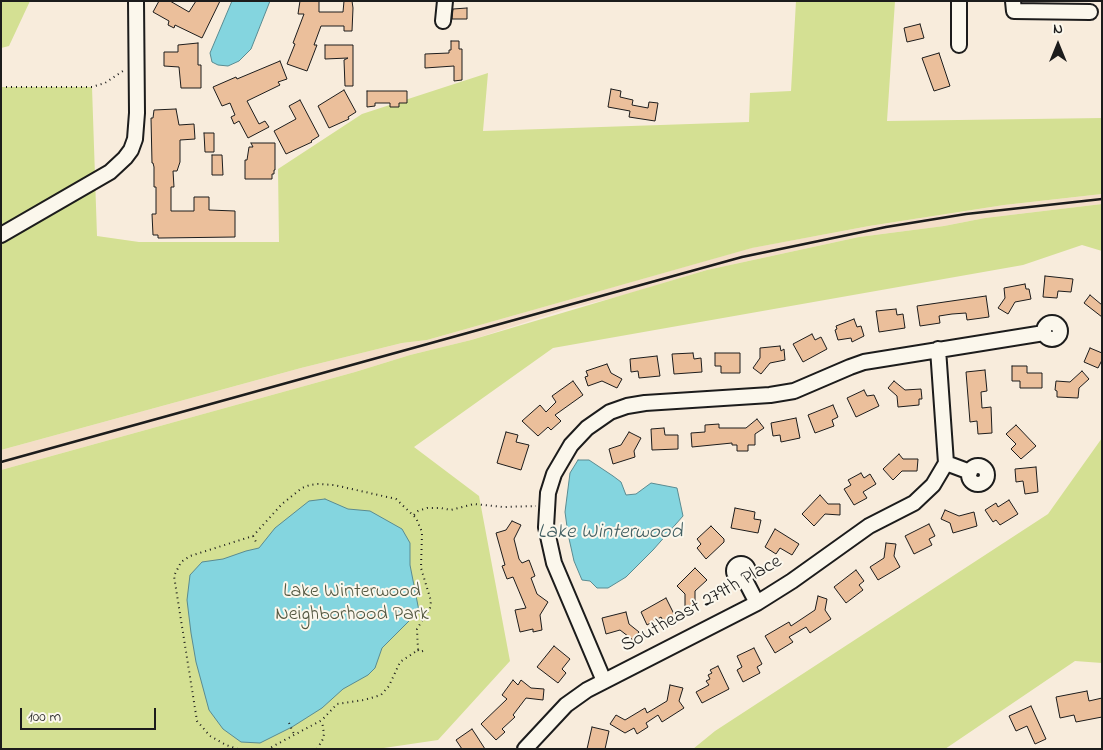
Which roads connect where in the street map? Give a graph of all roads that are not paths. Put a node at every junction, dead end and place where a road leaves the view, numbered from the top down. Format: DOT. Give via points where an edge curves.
graph roads {
  1 [pos="136,1"];
  2 [pos="445,1"];
  3 [pos="959,1"];
  4 [pos="1013,1"];
  5 [pos="1090,12"];
  6 [pos="443,21"];
  7 [pos="959,45"];
  8 [pos="1,235"];
  9 [pos="1044,333"];
  10 [pos="938,349"];
  11 [pos="946,463"];
  12 [pos="970,472"];
  13 [pos="744,578"];
  14 [pos="757,603"];
  15 [pos="604,681"];
  16 [pos="525,749"];
  1 -- 8 [label="street" via="137,113 131,150 110,172"];
  2 -- 6 [label="street"];
  3 -- 7 [label="street"];
  4 -- 5 [label="street" via="1014,11"];
  9 -- 10 [label="street"];
  10 -- 11 [label="street"];
  10 -- 15 [label="street" via="864,362 794,391 627,406 610,412 586,428 571,445 554,474 546,507 546,528 554,563"];
  11 -- 12 [label="street"];
  11 -- 14 [label="street, Southeast 279th Place" via="933,485 914,503 869,526"];
  13 -- 14 [label="street"];
  14 -- 15 [label="street, Southeast 279th Place"];
  15 -- 16 [label="street, Southeast 279th Place" via="566,705"];
}
